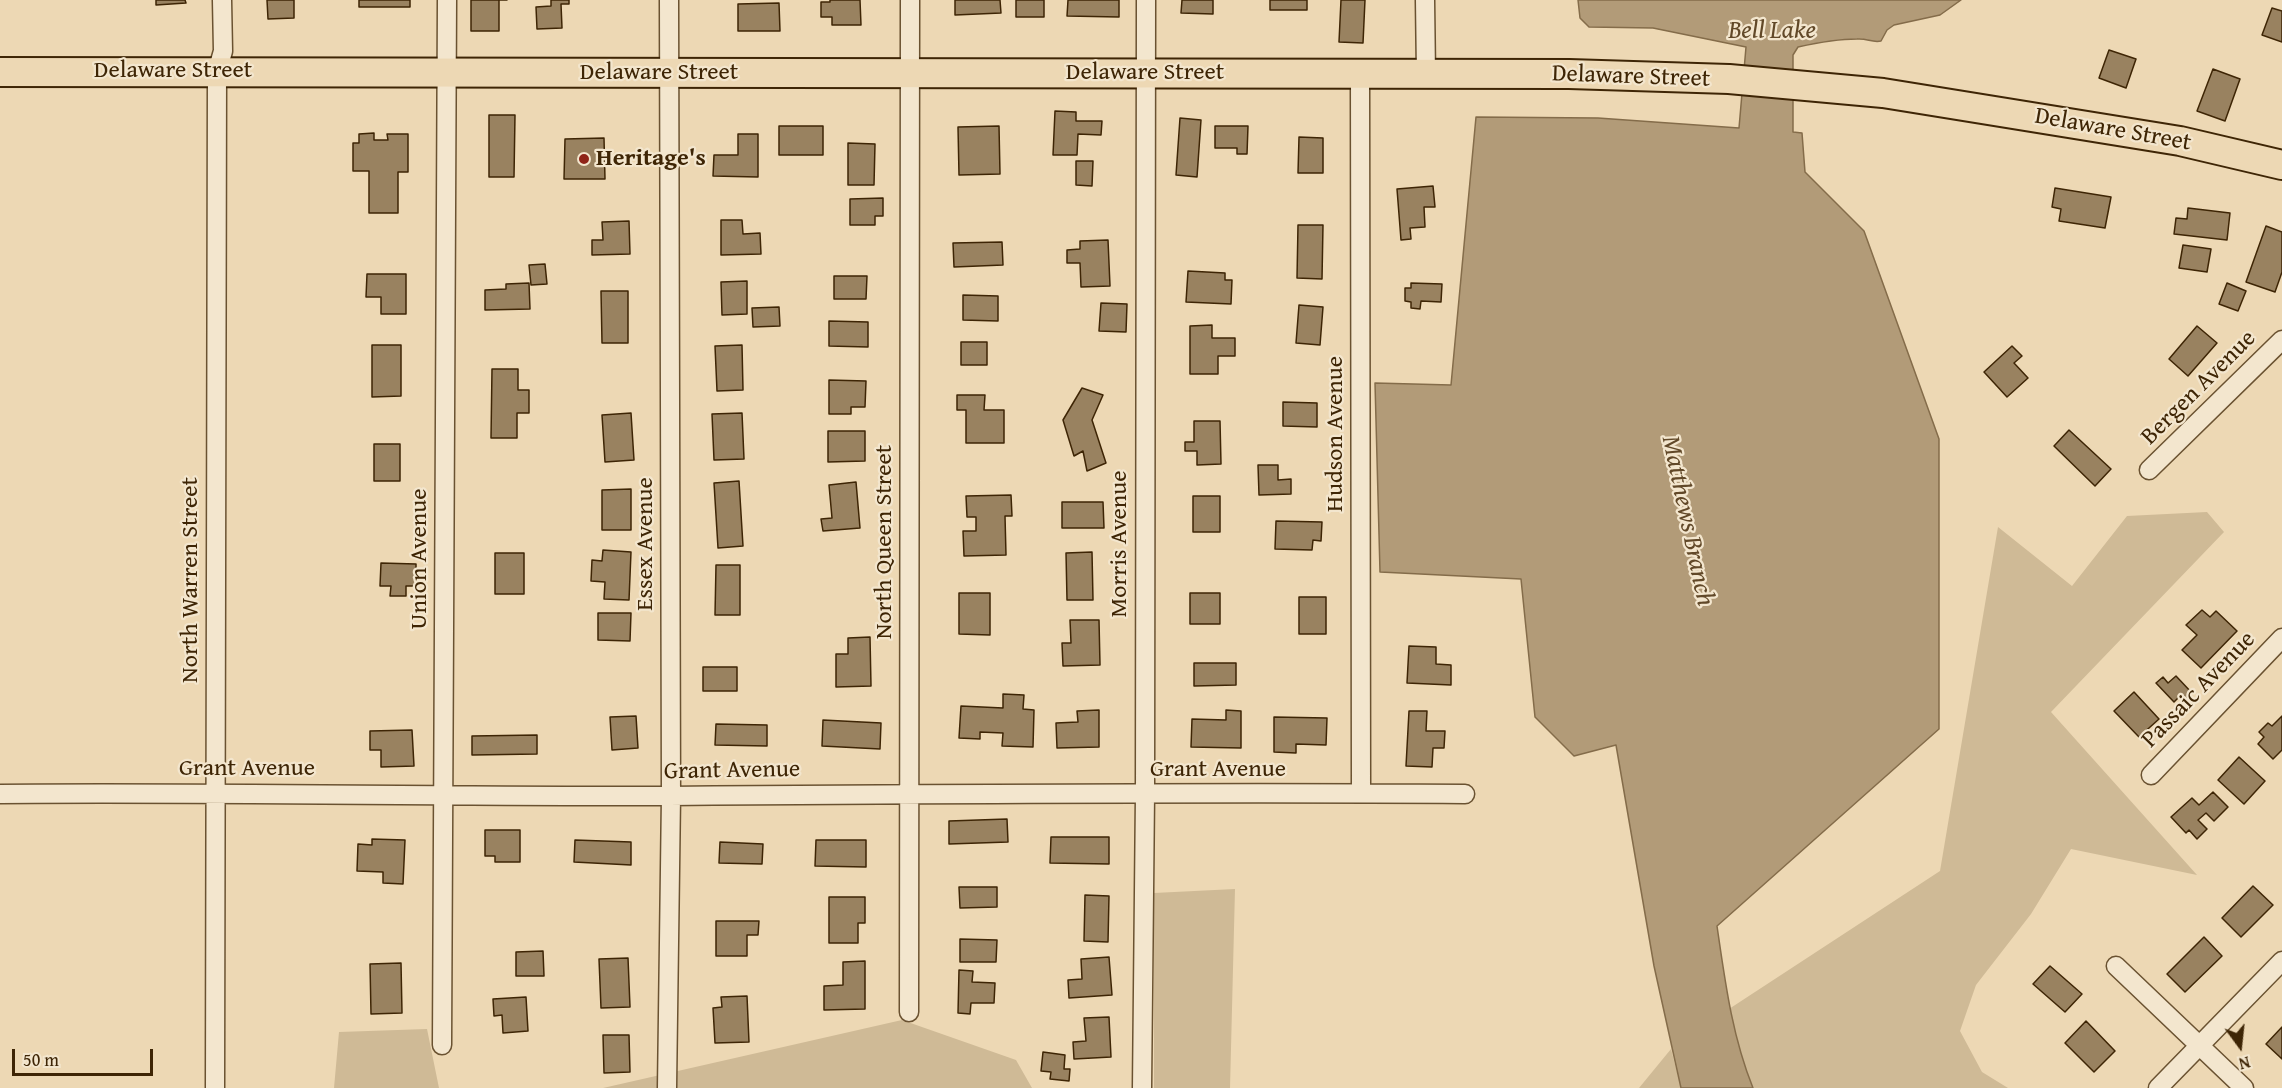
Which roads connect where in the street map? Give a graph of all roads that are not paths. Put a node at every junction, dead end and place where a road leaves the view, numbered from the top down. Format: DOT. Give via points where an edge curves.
graph roads {
  1 [pos="222,0"];
  2 [pos="447,0"];
  3 [pos="669,0"];
  4 [pos="910,0"];
  5 [pos="1146,0"];
  6 [pos="1425,0"];
  7 [pos="0,72"];
  8 [pos="217,72"];
  9 [pos="447,73"];
  10 [pos="668,73"];
  11 [pos="910,73"];
  12 [pos="1146,73"];
  13 [pos="1360,74"];
  14 [pos="1426,74"];
  15 [pos="2282,165"];
  16 [pos="2282,340"];
  17 [pos="2149,470"];
  18 [pos="2282,638"];
  19 [pos="2151,775"];
  20 [pos="215,792"];
  21 [pos="908,792"];
  22 [pos="1361,793"];
  23 [pos="0,794"];
  24 [pos="1145,794"];
  25 [pos="1465,794"];
  26 [pos="443,795"];
  27 [pos="671,796"];
  28 [pos="2282,961"];
  29 [pos="2116,966"];
  30 [pos="909,1012"];
  31 [pos="2199,1044"];
  32 [pos="442,1045"];
  33 [pos="215,1088"];
  34 [pos="667,1088"];
  35 [pos="1142,1088"];
  36 [pos="2158,1088"];
  37 [pos="2244,1088"];
  1 -- 8 [label="street, North Warren Street" via="223,51"];
  2 -- 9 [label="street, Union Avenue"];
  3 -- 10 [label="street, Essex Avenue"];
  4 -- 11 [label="street, North Queen Street"];
  5 -- 12 [label="street, Morris Avenue"];
  6 -- 14 [label="street"];
  7 -- 8 [label="main road, Delaware Street"];
  8 -- 9 [label="main road, Delaware Street"];
  8 -- 20 [label="street, North Warren Street"];
  9 -- 10 [label="main road, Delaware Street"];
  9 -- 26 [label="street, Union Avenue"];
  10 -- 11 [label="main road, Delaware Street"];
  10 -- 27 [label="street, Essex Avenue"];
  11 -- 12 [label="main road, Delaware Street"];
  11 -- 21 [label="street, North Queen Street"];
  12 -- 13 [label="main road, Delaware Street"];
  12 -- 24 [label="street, Morris Avenue"];
  13 -- 14 [label="main road, Delaware Street"];
  13 -- 22 [label="street, Hudson Avenue"];
  14 -- 15 [label="main road, Delaware Street" via="1729,79 1883,93 2180,141"];
  16 -- 17 [label="street, Bergen Avenue"];
  18 -- 19 [label="street, Passaic Avenue"];
  20 -- 23 [label="street, Grant Avenue"];
  20 -- 26 [label="street, Grant Avenue"];
  20 -- 33 [label="street, North Warren Street"];
  21 -- 24 [label="street, Grant Avenue"];
  21 -- 27 [label="street, Grant Avenue"];
  21 -- 30 [label="street, North Queen Street"];
  22 -- 24 [label="street, Grant Avenue"];
  22 -- 25 [label="street, Grant Avenue"];
  24 -- 35 [label="street, Morris Avenue"];
  26 -- 27 [label="street, Grant Avenue"];
  26 -- 32 [label="street, Union Avenue"];
  27 -- 34 [label="street, Essex Avenue"];
  28 -- 31 [label="street"];
  29 -- 31 [label="street"];
  31 -- 36 [label="street"];
  31 -- 37 [label="street"];
}
